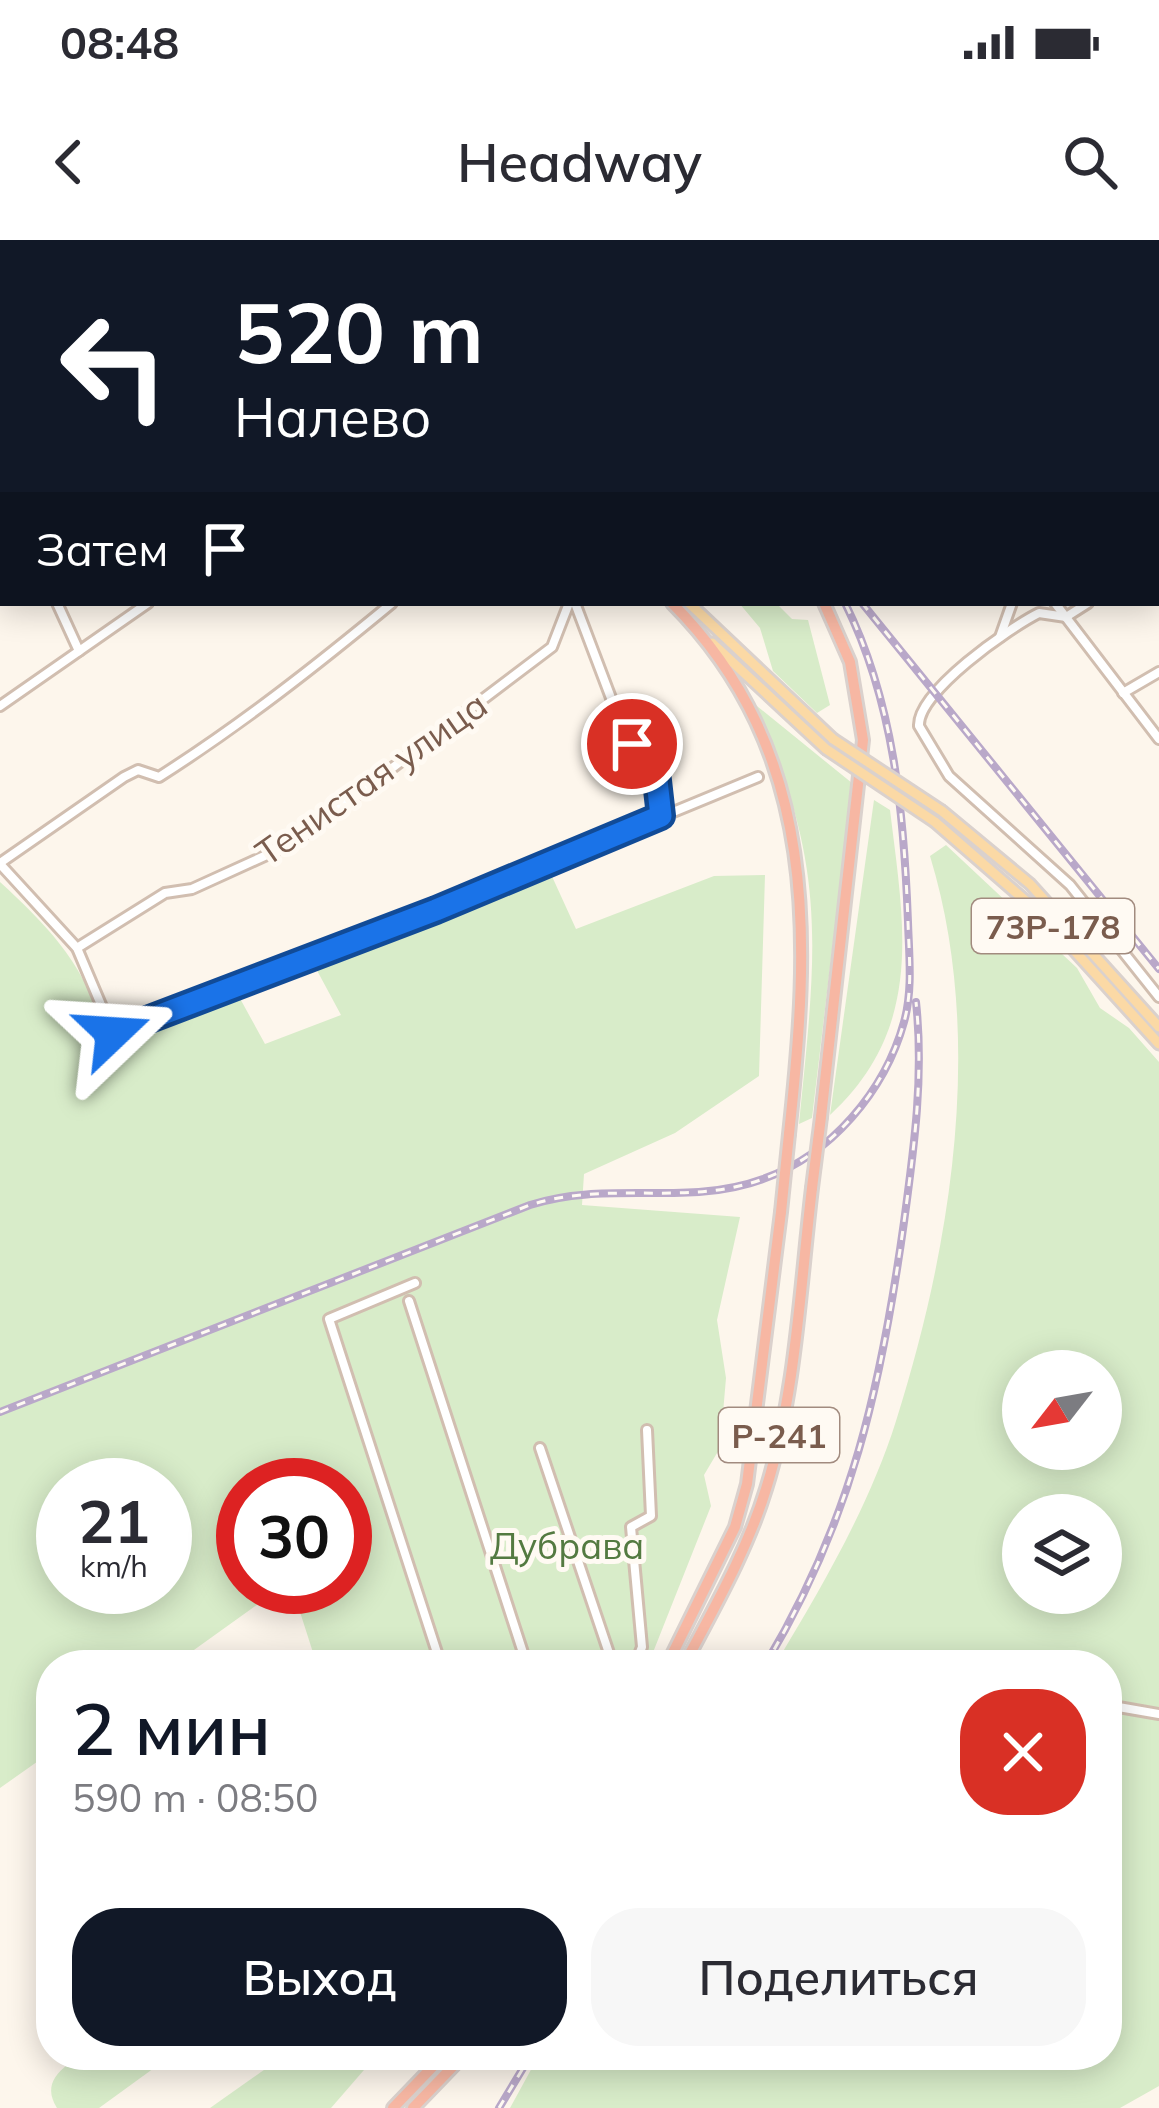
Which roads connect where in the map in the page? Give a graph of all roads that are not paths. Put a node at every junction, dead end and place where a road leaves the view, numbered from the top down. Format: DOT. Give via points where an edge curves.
graph roads {
  1 [pos="58,606"];
  2 [pos="144,606"];
  3 [pos="388,606"];
  4 [pos="571,606"];
  5 [pos="573,606"];
  6 [pos="675,606"];
  7 [pos="692,606"];
  8 [pos="825,606"];
  9 [pos="1011,606"];
  10 [pos="1057,606"];
  11 [pos="1083,606"];
  12 [pos="1066,617"];
  13 [pos="695,627"];
  14 [pos="999,638"];
  15 [pos="79,651"];
  16 [pos="1159,672"];
  17 [pos="1123,693"];
  18 [pos="0,706"];
  19 [pos="1159,739"];
  20 [pos="829,744"];
  21 [pos="758,777"];
  22 [pos="661,816"];
  23 [pos="939,817"];
  24 [pos="0,864"];
  25 [pos="77,948"];
  26 [pos="1159,997"];
  27 [pos="1159,1028"];
  28 [pos="1159,1044"];
  29 [pos="415,1283"];
  30 [pos="409,1301"];
  31 [pos="647,1430"];
  32 [pos="540,1448"];
  33 [pos="436,1650"];
  34 [pos="522,1650"];
  35 [pos="608,1650"];
  36 [pos="641,1650"];
  37 [pos="675,1650"];
  38 [pos="692,1650"];
  39 [pos="1122,1708"];
  40 [pos="1159,1714"];
  41 [pos="430,2070"];
  42 [pos="450,2070"];
  43 [pos="393,2108"];
  44 [pos="413,2108"];
  1 -- 15 [label="street"];
  2 -- 15 [label="street"];
  3 -- 24 [label="street" via="189,758 159,777 138,770 124,777"];
  4 -- 25 [label="street, Тенистая улица" via="552,647 293,843 208,883 165,893"];
  5 -- 22 [label="street" via="633,756 656,772"];
  6 -- 13 [label="highway, Р-241"];
  7 -- 20 [label="main road, 73Р-178"];
  8 -- 38 [label="highway, Р-241, bridge" via="850,662 863,740 785,1408 766,1490"];
  9 -- 14 [label="street"];
  10 -- 12 [label="street"];
  11 -- 12 [label="street"];
  12 -- 14 [label="street" via="1039,613"];
  12 -- 17 [label="street"];
  13 -- 20 [label="main road, 73Р-178"];
  13 -- 37 [label="highway, Р-241, bridge" via="780,782 797,846 804,942 782,1212 747,1484 735,1528"];
  14 -- 26 [label="street" via="925,700 918,719 925,741 962,790 1078,894"];
  15 -- 18 [label="street"];
  16 -- 17 [label="street"];
  17 -- 19 [label="street"];
  20 -- 23 [label="main road, 73Р-178, bridge"];
  21 -- 22 [label="street"];
  22 -- 25 [label="street" via="113,1033"];
  23 -- 27 [label="main road, 73Р-178" via="1030,884"];
  23 -- 28 [label="main road, 73Р-178"];
  24 -- 25 [label="street"];
  29 -- 33 [label="street" via="328,1319"];
  30 -- 34 [label="street"];
  31 -- 36 [label="street" via="651,1516 631,1527"];
  32 -- 35 [label="street"];
  39 -- 40 [label="street"];
  41 -- 43 [label="highway"];
  42 -- 44 [label="highway"];
}
